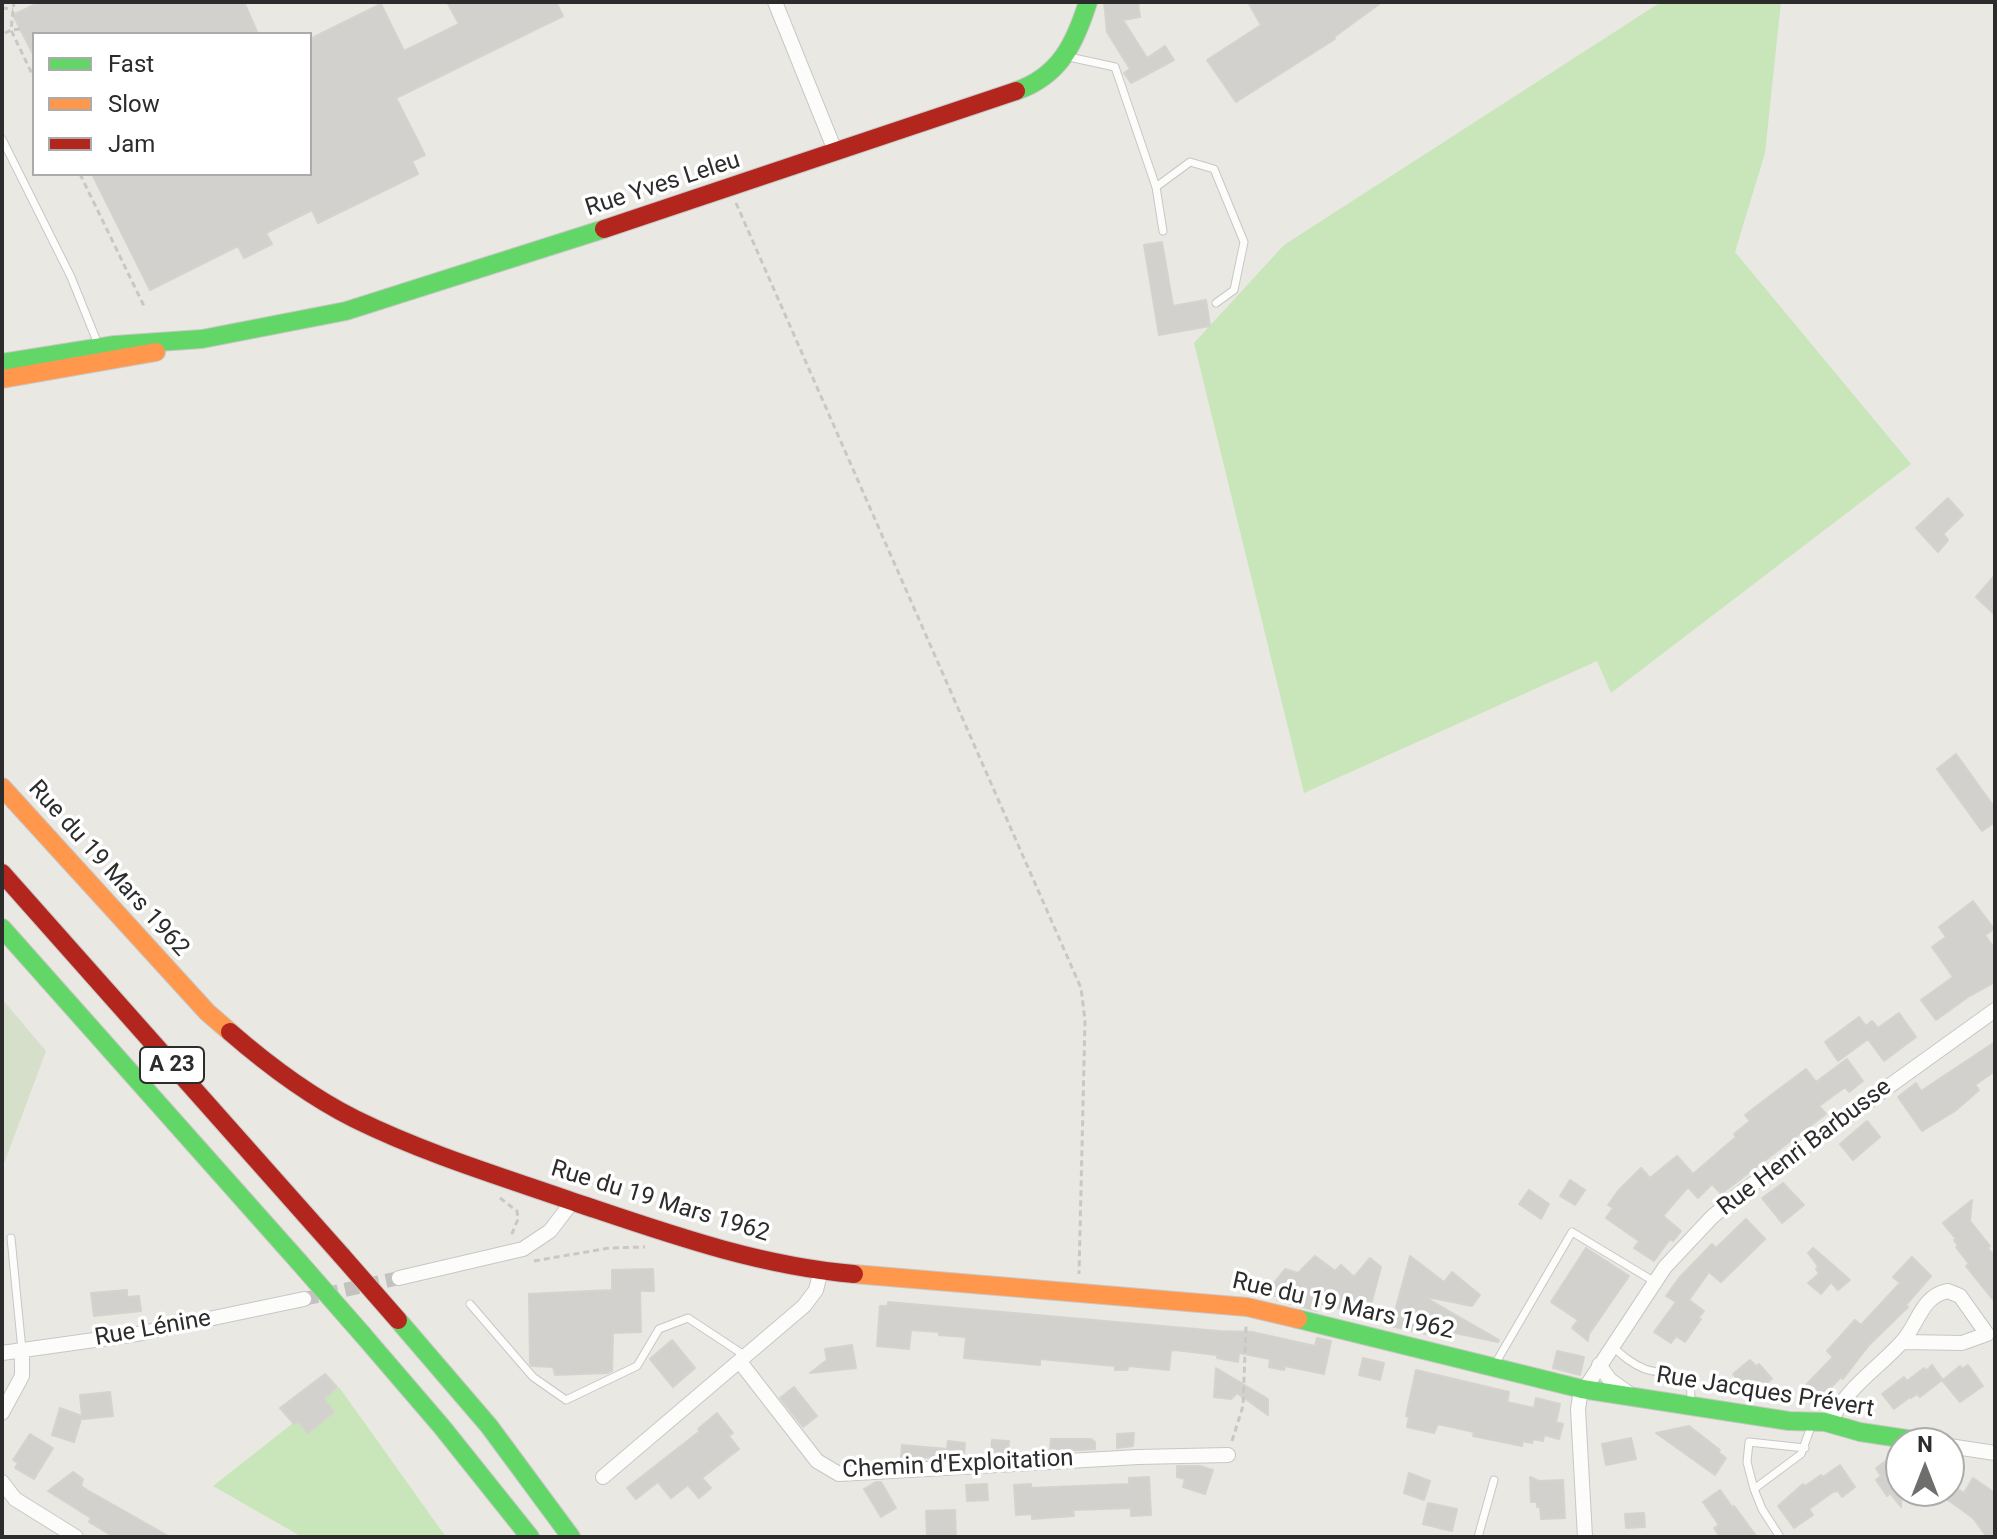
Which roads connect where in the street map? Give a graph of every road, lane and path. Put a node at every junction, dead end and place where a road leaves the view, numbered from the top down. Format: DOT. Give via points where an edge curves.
graph roads {
  1 [pos="14,2"];
  2 [pos="775,2"];
  3 [pos="1088,2"];
  4 [pos="2,8"];
  5 [pos="13,9"];
  6 [pos="20,29"];
  7 [pos="11,30"];
  8 [pos="5,33"];
  9 [pos="1067,57"];
  10 [pos="29,68"];
  11 [pos="23,70"];
  12 [pos="32,74"];
  13 [pos="2,139"];
  14 [pos="836,153"];
  15 [pos="81,176"];
  16 [pos="83,179"];
  17 [pos="77,182"];
  18 [pos="1156,187"];
  19 [pos="729,189"];
  20 [pos="101,216"];
  21 [pos="95,220"];
  22 [pos="1163,231"];
  23 [pos="119,254"];
  24 [pos="113,256"];
  25 [pos="1216,303"];
  26 [pos="144,306"];
  27 [pos="100,355"];
  28 [pos="2,363"];
  29 [pos="2,379"];
  30 [pos="2,787"];
  31 [pos="2,873"];
  32 [pos="2,928"];
  33 [pos="1995,1010"];
  34 [pos="496,1194"];
  35 [pos="573,1201"];
  36 [pos="11,1238"];
  37 [pos="509,1238"];
  38 [pos="651,1248"];
  39 [pos="531,1261"];
  40 [pos="821,1270"];
  41 [pos="399,1278"];
  42 [pos="1655,1282"];
  43 [pos="1079,1292"];
  44 [pos="304,1299"];
  45 [pos="470,1304"];
  46 [pos="1247,1307"];
  47 [pos="1904,1342"];
  48 [pos="1611,1345"];
  49 [pos="22,1350"];
  50 [pos="2,1353"];
  51 [pos="743,1359"];
  52 [pos="1599,1365"];
  53 [pos="1493,1366"];
  54 [pos="1582,1389"];
  55 [pos="1638,1398"];
  56 [pos="1690,1406"];
  57 [pos="2,1413"];
  58 [pos="1822,1422"];
  59 [pos="1885,1436"];
  60 [pos="1805,1448"];
  61 [pos="1965,1448"];
  62 [pos="1995,1453"];
  63 [pos="1228,1455"];
  64 [pos="603,1477"];
  65 [pos="1494,1480"];
  66 [pos="1754,1489"];
  67 [pos="4,1490"];
  68 [pos="570,1533"];
  69 [pos="76,1537"];
  70 [pos="530,1537"];
  71 [pos="1478,1537"];
  72 [pos="1585,1537"];
  73 [pos="1780,1537"];
  1 -- 5 [label="path"];
  2 -- 14 [label="street"];
  3 -- 9 [label="main road, Rue Yves Leleu"];
  4 -- 5 [label="path"];
  5 -- 7 [label="path"];
  6 -- 7 [label="path"];
  7 -- 8 [label="path"];
  7 -- 10 [label="path"];
  9 -- 14 [label="main road, Rue Yves Leleu" via="1031,86"];
  9 -- 18 [label="lane" via="1115,67"];
  10 -- 11 [label="path"];
  10 -- 12 [label="path"];
  13 -- 27 [label="lane" via="71,277"];
  14 -- 19 [label="main road, Rue Yves Leleu"];
  15 -- 16 [label="path"];
  16 -- 17 [label="path"];
  16 -- 20 [label="path"];
  18 -- 22 [label="lane"];
  18 -- 25 [label="lane" via="1190,162 1214,169 1244,242 1234,290"];
  19 -- 27 [label="main road, Rue Yves Leleu" via="346,311"];
  19 -- 43 [label="path" via="1081,988 1085,1020"];
  20 -- 21 [label="path"];
  20 -- 23 [label="path"];
  23 -- 24 [label="path"];
  23 -- 26 [label="path"];
  27 -- 28 [label="main road, Rue Yves Leleu"];
  27 -- 29 [label="main road, Rue Yves Leleu"];
  30 -- 35 [label="main road, Rue du 19 Mars 1962" via="207,1012 273,1067 335,1108 391,1136"];
  31 -- 68 [label="main road, A 23, bridge" via="398,1320 489,1426"];
  32 -- 70 [label="main road, A 23, bridge" via="363,1335"];
  33 -- 42 [label="street, Rue Henri Barbusse" via="1739,1194 1675,1255"];
  34 -- 37 [label="path" via="517,1211 515,1232"];
  35 -- 40 [label="main road, Rue du 19 Mars 1962" via="727,1252"];
  35 -- 41 [label="street" via="550,1231 523,1249"];
  36 -- 49 [label="lane"];
  38 -- 39 [label="path" via="609,1248"];
  40 -- 43 [label="main road, Rue du 19 Mars 1962"];
  40 -- 51 [label="street" via="812,1298"];
  42 -- 48 [label="street, Rue Henri Barbusse"];
  42 -- 53 [label="lane" via="1572,1232"];
  43 -- 46 [label="main road, Rue du 19 Mars 1962"];
  44 -- 49 [label="street, Rue Lénine" via="146,1332"];
  45 -- 51 [label="lane" via="533,1377 566,1400 637,1366 659,1329 688,1318"];
  46 -- 53 [label="main road, Rue du 19 Mars 1962"];
  46 -- 63 [label="path" via="1243,1406"];
  47 -- 47 [label="street" via="1921,1310 1935,1295 1948,1291 1960,1296 1987,1334 1962,1343"];
  47 -- 58 [label="street"];
  48 -- 52 [label="street, Rue Henri Barbusse"];
  48 -- 56 [label="lane" via="1641,1367 1687,1379"];
  49 -- 50 [label="street, Rue Lénine"];
  49 -- 57 [label="street" via="22,1376"];
  51 -- 63 [label="street, Chemin d'Exploitation" via="817,1461 839,1474"];
  51 -- 64 [label="street"];
  52 -- 54 [label="street, Rue Henri Barbusse"];
  52 -- 55 [label="street, Rue Jacques Prévert" via="1614,1385"];
  53 -- 54 [label="main road, Rue du 19 Mars 1962"];
  54 -- 55 [label="main road, Rue Jacques Prévert"];
  54 -- 72 [label="street" via="1578,1409"];
  55 -- 56 [label="main road, Rue Jacques Prévert"];
  56 -- 58 [label="main road, Rue Jacques Prévert"];
  58 -- 59 [label="main road, Rue Jacques Prévert"];
  58 -- 60 [label="lane"];
  60 -- 66 [label="lane"];
  60 -- 66 [label="lane" via="1749,1442 1747,1462"];
  61 -- 62 [label="street"];
  65 -- 71 [label="lane"];
  66 -- 73 [label="lane"];
  67 -- 69 [label="street"];
}
